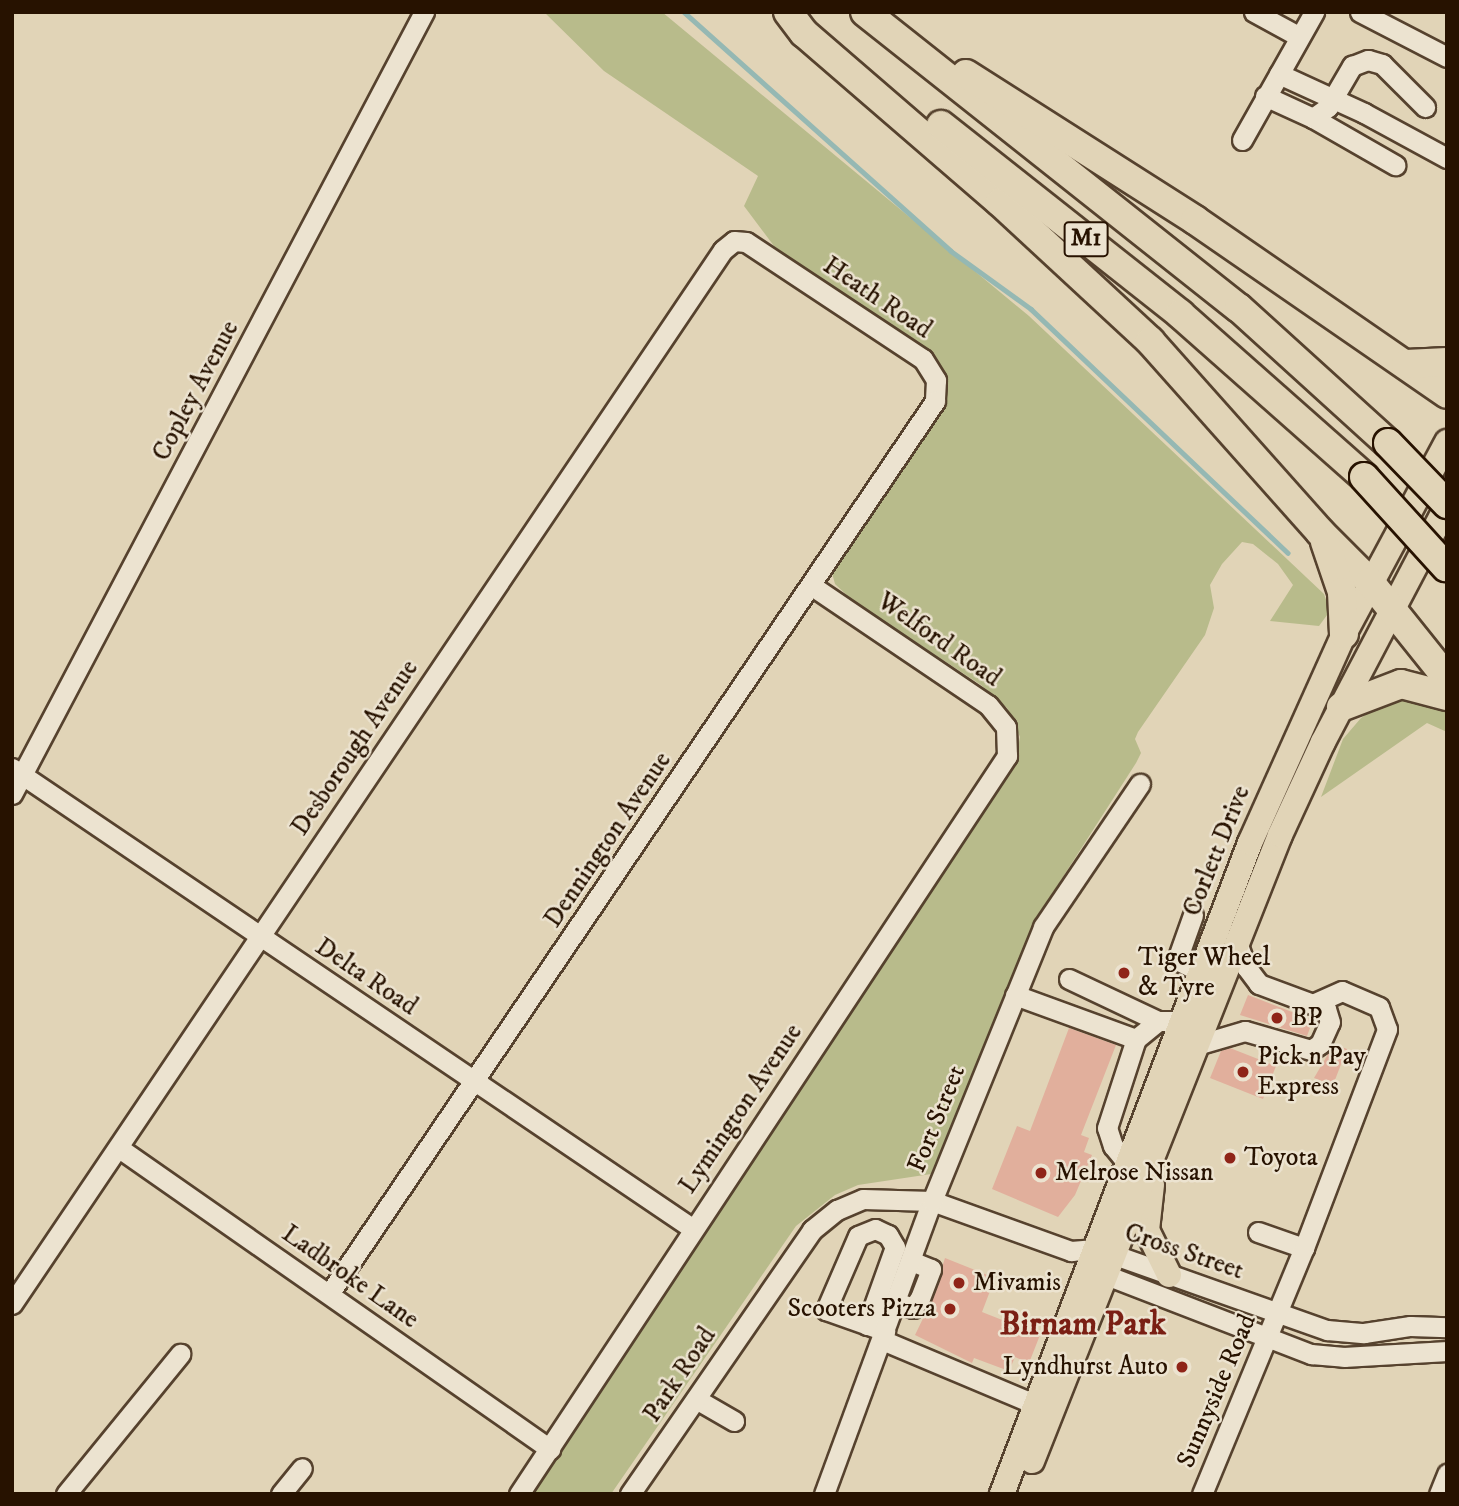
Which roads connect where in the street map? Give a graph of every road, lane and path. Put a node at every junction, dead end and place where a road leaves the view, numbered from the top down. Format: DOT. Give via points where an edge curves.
graph roads {
  1 [pos="424,12"];
  2 [pos="788,12"];
  3 [pos="800,12"];
  4 [pos="865,12"];
  5 [pos="1254,12"];
  6 [pos="1314,12"];
  7 [pos="1360,12"];
  8 [pos="1298,36"];
  9 [pos="910,50"];
  10 [pos="1447,57"];
  11 [pos="1273,84"];
  12 [pos="1425,107"];
  13 [pos="1324,108"];
  14 [pos="1241,140"];
  15 [pos="1447,158"];
  16 [pos="1395,165"];
  17 [pos="752,246"];
  18 [pos="1447,362"];
  19 [pos="1406,364"];
  20 [pos="1447,394"];
  21 [pos="929,413"];
  22 [pos="1447,442"];
  23 [pos="1447,505"];
  24 [pos="1320,532"];
  25 [pos="1447,567"];
  26 [pos="1370,582"];
  27 [pos="811,586"];
  28 [pos="1391,613"];
  29 [pos="1344,634"];
  30 [pos="1447,678"];
  31 [pos="1447,696"];
  32 [pos="1342,707"];
  33 [pos="1007,756"];
  34 [pos="18,772"];
  35 [pos="1140,784"];
  36 [pos="12,794"];
  37 [pos="1193,915"];
  38 [pos="259,936"];
  39 [pos="1237,942"];
  40 [pos="1200,972"];
  41 [pos="1069,979"];
  42 [pos="1016,995"];
  43 [pos="1313,1004"];
  44 [pos="1170,1021"];
  45 [pos="1136,1039"];
  46 [pos="1197,1045"];
  47 [pos="476,1082"];
  48 [pos="119,1148"];
  49 [pos="1157,1149"];
  50 [pos="1127,1163"];
  51 [pos="932,1201"];
  52 [pos="692,1228"];
  53 [pos="1258,1232"];
  54 [pos="1304,1248"];
  55 [pos="1094,1260"];
  56 [pos="1169,1275"];
  57 [pos="772,1286"];
  58 [pos="329,1294"];
  59 [pos="12,1304"];
  60 [pos="1278,1313"];
  61 [pos="1447,1327"];
  62 [pos="878,1332"];
  63 [pos="1265,1339"];
  64 [pos="1447,1351"];
  65 [pos="180,1354"];
  66 [pos="696,1399"];
  67 [pos="1037,1405"];
  68 [pos="734,1421"];
  69 [pos="550,1449"];
  70 [pos="302,1468"];
  71 [pos="1447,1474"];
  72 [pos="66,1494"];
  73 [pos="281,1494"];
  74 [pos="519,1494"];
  75 [pos="630,1494"];
  76 [pos="824,1494"];
  77 [pos="1002,1494"];
  78 [pos="1018,1494"];
  79 [pos="1202,1494"];
  80 [pos="1439,1494"];
  1 -- 34 [label="street, Copley Avenue"];
  2 -- 24 [label="highway" via="804,33 1000,202 1150,341"];
  3 -- 25 [label="highway, M1, bridge" via="1180,314 1364,477"];
  4 -- 9 [label="highway, M1"];
  5 -- 8 [label="street"];
  6 -- 8 [label="street"];
  7 -- 10 [label="street"];
  8 -- 11 [label="street"];
  9 -- 19 [label="highway" via="985,84"];
  9 -- 23 [label="highway, M1, bridge" via="1239,308 1388,443"];
  11 -- 13 [label="street"];
  11 -- 13 [label="street"];
  11 -- 14 [label="street"];
  12 -- 13 [label="street" via="1382,64 1368,60 1352,66"];
  13 -- 15 [label="street"];
  13 -- 16 [label="street"];
  17 -- 21 [label="street, Heath Road" via="923,359 937,390"];
  17 -- 38 [label="street, Desborough Avenue" via="734,241 723,250"];
  18 -- 19 [label="highway"];
  19 -- 20 [label="highway"];
  21 -- 27 [label="street, Dennington Avenue"];
  22 -- 26 [label="main road, Corlett Drive"];
  23 -- 28 [label="main road, Corlett Drive"];
  24 -- 26 [label="highway"];
  24 -- 29 [label="highway" via="1340,583"];
  26 -- 28 [label="highway"];
  26 -- 29 [label="main road, Corlett Drive"];
  27 -- 33 [label="street, Welford Road" via="988,705 1006,727"];
  27 -- 47 [label="street, Dennington Avenue"];
  28 -- 30 [label="highway"];
  28 -- 32 [label="main road, Corlett Drive"];
  29 -- 40 [label="main road, Corlett Drive" via="1251,843"];
  31 -- 32 [label="highway" via="1401,684"];
  32 -- 39 [label="main road, Corlett Drive" via="1294,801"];
  33 -- 52 [label="street, Lymington Avenue"];
  34 -- 36 [label="street, Copley Avenue"];
  34 -- 38 [label="street, Delta Road"];
  35 -- 42 [label="street, Fort Street" via="1051,912"];
  37 -- 40 [label="street" via="1177,960"];
  38 -- 47 [label="street, Delta Road"];
  38 -- 48 [label="street, Desborough Avenue"];
  39 -- 43 [label="street" via="1246,967 1259,984"];
  39 -- 46 [label="main road, Corlett Drive"];
  40 -- 44 [label="main road, Corlett Drive"];
  41 -- 44 [label="street"];
  42 -- 45 [label="street"];
  42 -- 51 [label="street, Fort Street"];
  43 -- 46 [label="street" via="1331,1016 1320,1044 1311,1050 1245,1031"];
  43 -- 54 [label="street, Sunnyside Road" via="1342,991 1385,1013 1387,1029"];
  44 -- 45 [label="street"];
  44 -- 50 [label="main road, Corlett Drive"];
  45 -- 50 [label="street" via="1107,1128 1113,1146"];
  46 -- 49 [label="main road, Corlett Drive"];
  47 -- 52 [label="street, Delta Road"];
  47 -- 58 [label="street, Dennington Avenue"];
  48 -- 58 [label="street, Ladbroke Lane"];
  48 -- 59 [label="street, Desborough Avenue"];
  49 -- 55 [label="main road, Corlett Drive"];
  49 -- 56 [label="main road" via="1147,1230"];
  50 -- 55 [label="main road, Corlett Drive"];
  51 -- 55 [label="street, Cross Street"];
  51 -- 57 [label="street, Cross Street" via="872,1197 837,1210 812,1230"];
  51 -- 62 [label="street, Fort Street" via="895,1302"];
  52 -- 69 [label="street, Lymington Avenue"];
  53 -- 54 [label="street"];
  54 -- 60 [label="street, Sunnyside Road"];
  55 -- 56 [label="street, Cross Street"];
  55 -- 63 [label="street, Cross Street"];
  55 -- 67 [label="main road, Corlett Drive"];
  55 -- 78 [label="main road, Corlett Drive"];
  56 -- 60 [label="street, Cross Street"];
  57 -- 66 [label="street, Park Road"];
  58 -- 69 [label="street, Ladbroke Lane"];
  60 -- 61 [label="street, Cross Street" via="1316,1327 1353,1332"];
  60 -- 63 [label="street, Sunnyside Road"];
  62 -- 62 [label="street" via="825,1310 858,1236 875,1229 888,1235 895,1247"];
  62 -- 67 [label="street"];
  62 -- 76 [label="street, Fort Street"];
  63 -- 64 [label="street, Cross Street" via="1328,1357"];
  63 -- 79 [label="street, Sunnyside Road"];
  65 -- 72 [label="street"];
  66 -- 68 [label="street"];
  66 -- 75 [label="street, Park Road"];
  67 -- 77 [label="main road, Corlett Drive"];
  69 -- 74 [label="street, Lymington Avenue"];
  70 -- 73 [label="street"];
  71 -- 80 [label="street"];
}
